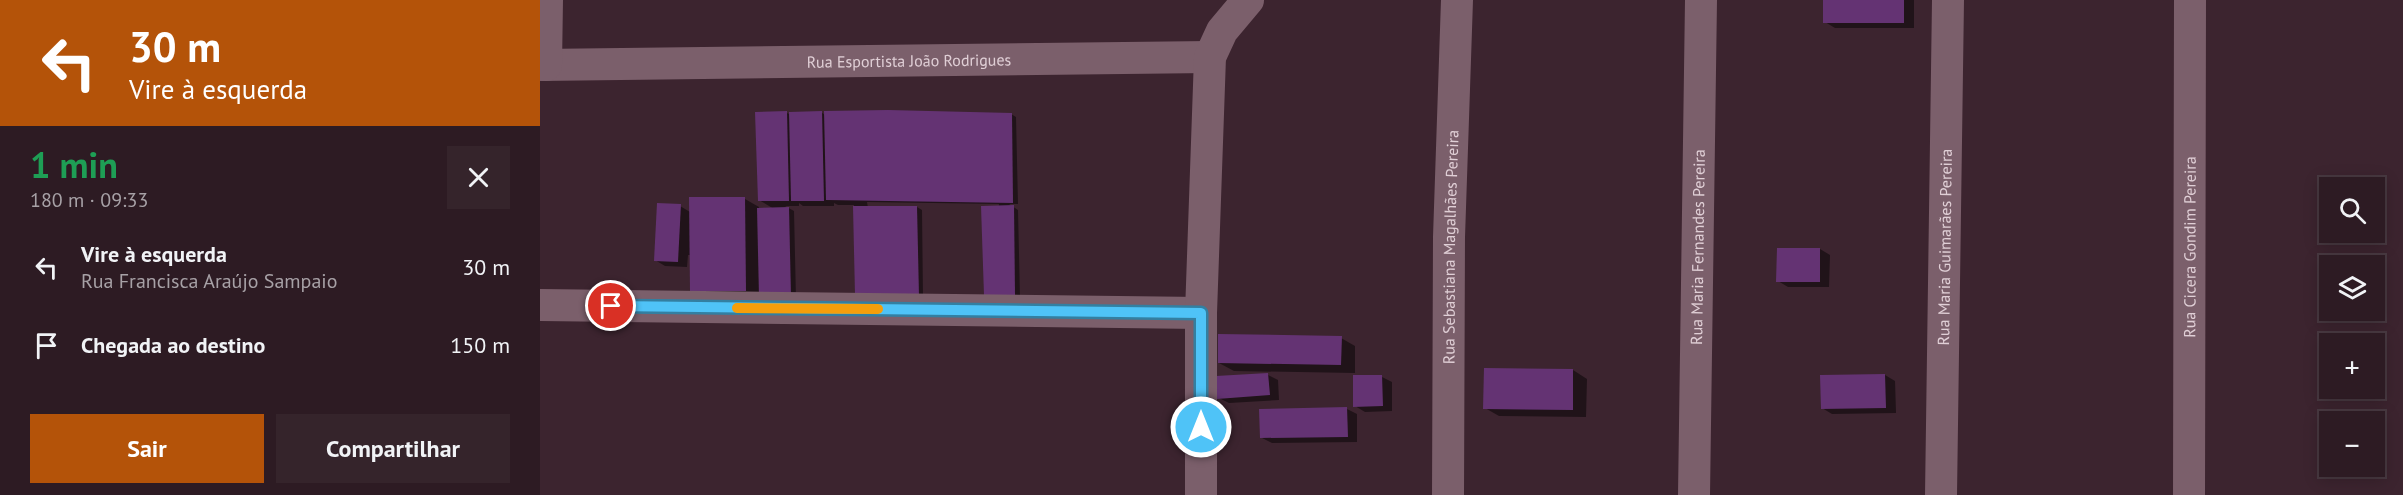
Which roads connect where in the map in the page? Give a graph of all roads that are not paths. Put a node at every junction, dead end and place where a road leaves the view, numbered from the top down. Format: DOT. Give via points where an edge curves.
graph roads {
  1 [pos="547,0"];
  2 [pos="1248,0"];
  3 [pos="1457,0"];
  4 [pos="1701,0"];
  5 [pos="1948,0"];
  6 [pos="2190,0"];
  7 [pos="1210,57"];
  8 [pos="543,65"];
  9 [pos="540,305"];
  10 [pos="1201,313"];
  11 [pos="1201,495"];
  12 [pos="1448,495"];
  13 [pos="1694,495"];
  14 [pos="1941,495"];
  15 [pos="2189,495"];
  1 -- 8 [label="street"];
  2 -- 7 [label="street" via="1222,31"];
  3 -- 12 [label="street, Rua Sebastiana Magalhães Pereira" via="1449,237"];
  4 -- 13 [label="street, Rua Maria Fernandes Pereira"];
  5 -- 14 [label="street, Rua Maria Guimarães Pereira"];
  6 -- 15 [label="street, Rua Cicera Gondim Pereira"];
  7 -- 8 [label="street, Rua Esportista João Rodrigues"];
  7 -- 10 [label="street"];
  9 -- 10 [label="street"];
  10 -- 11 [label="street"];
}
